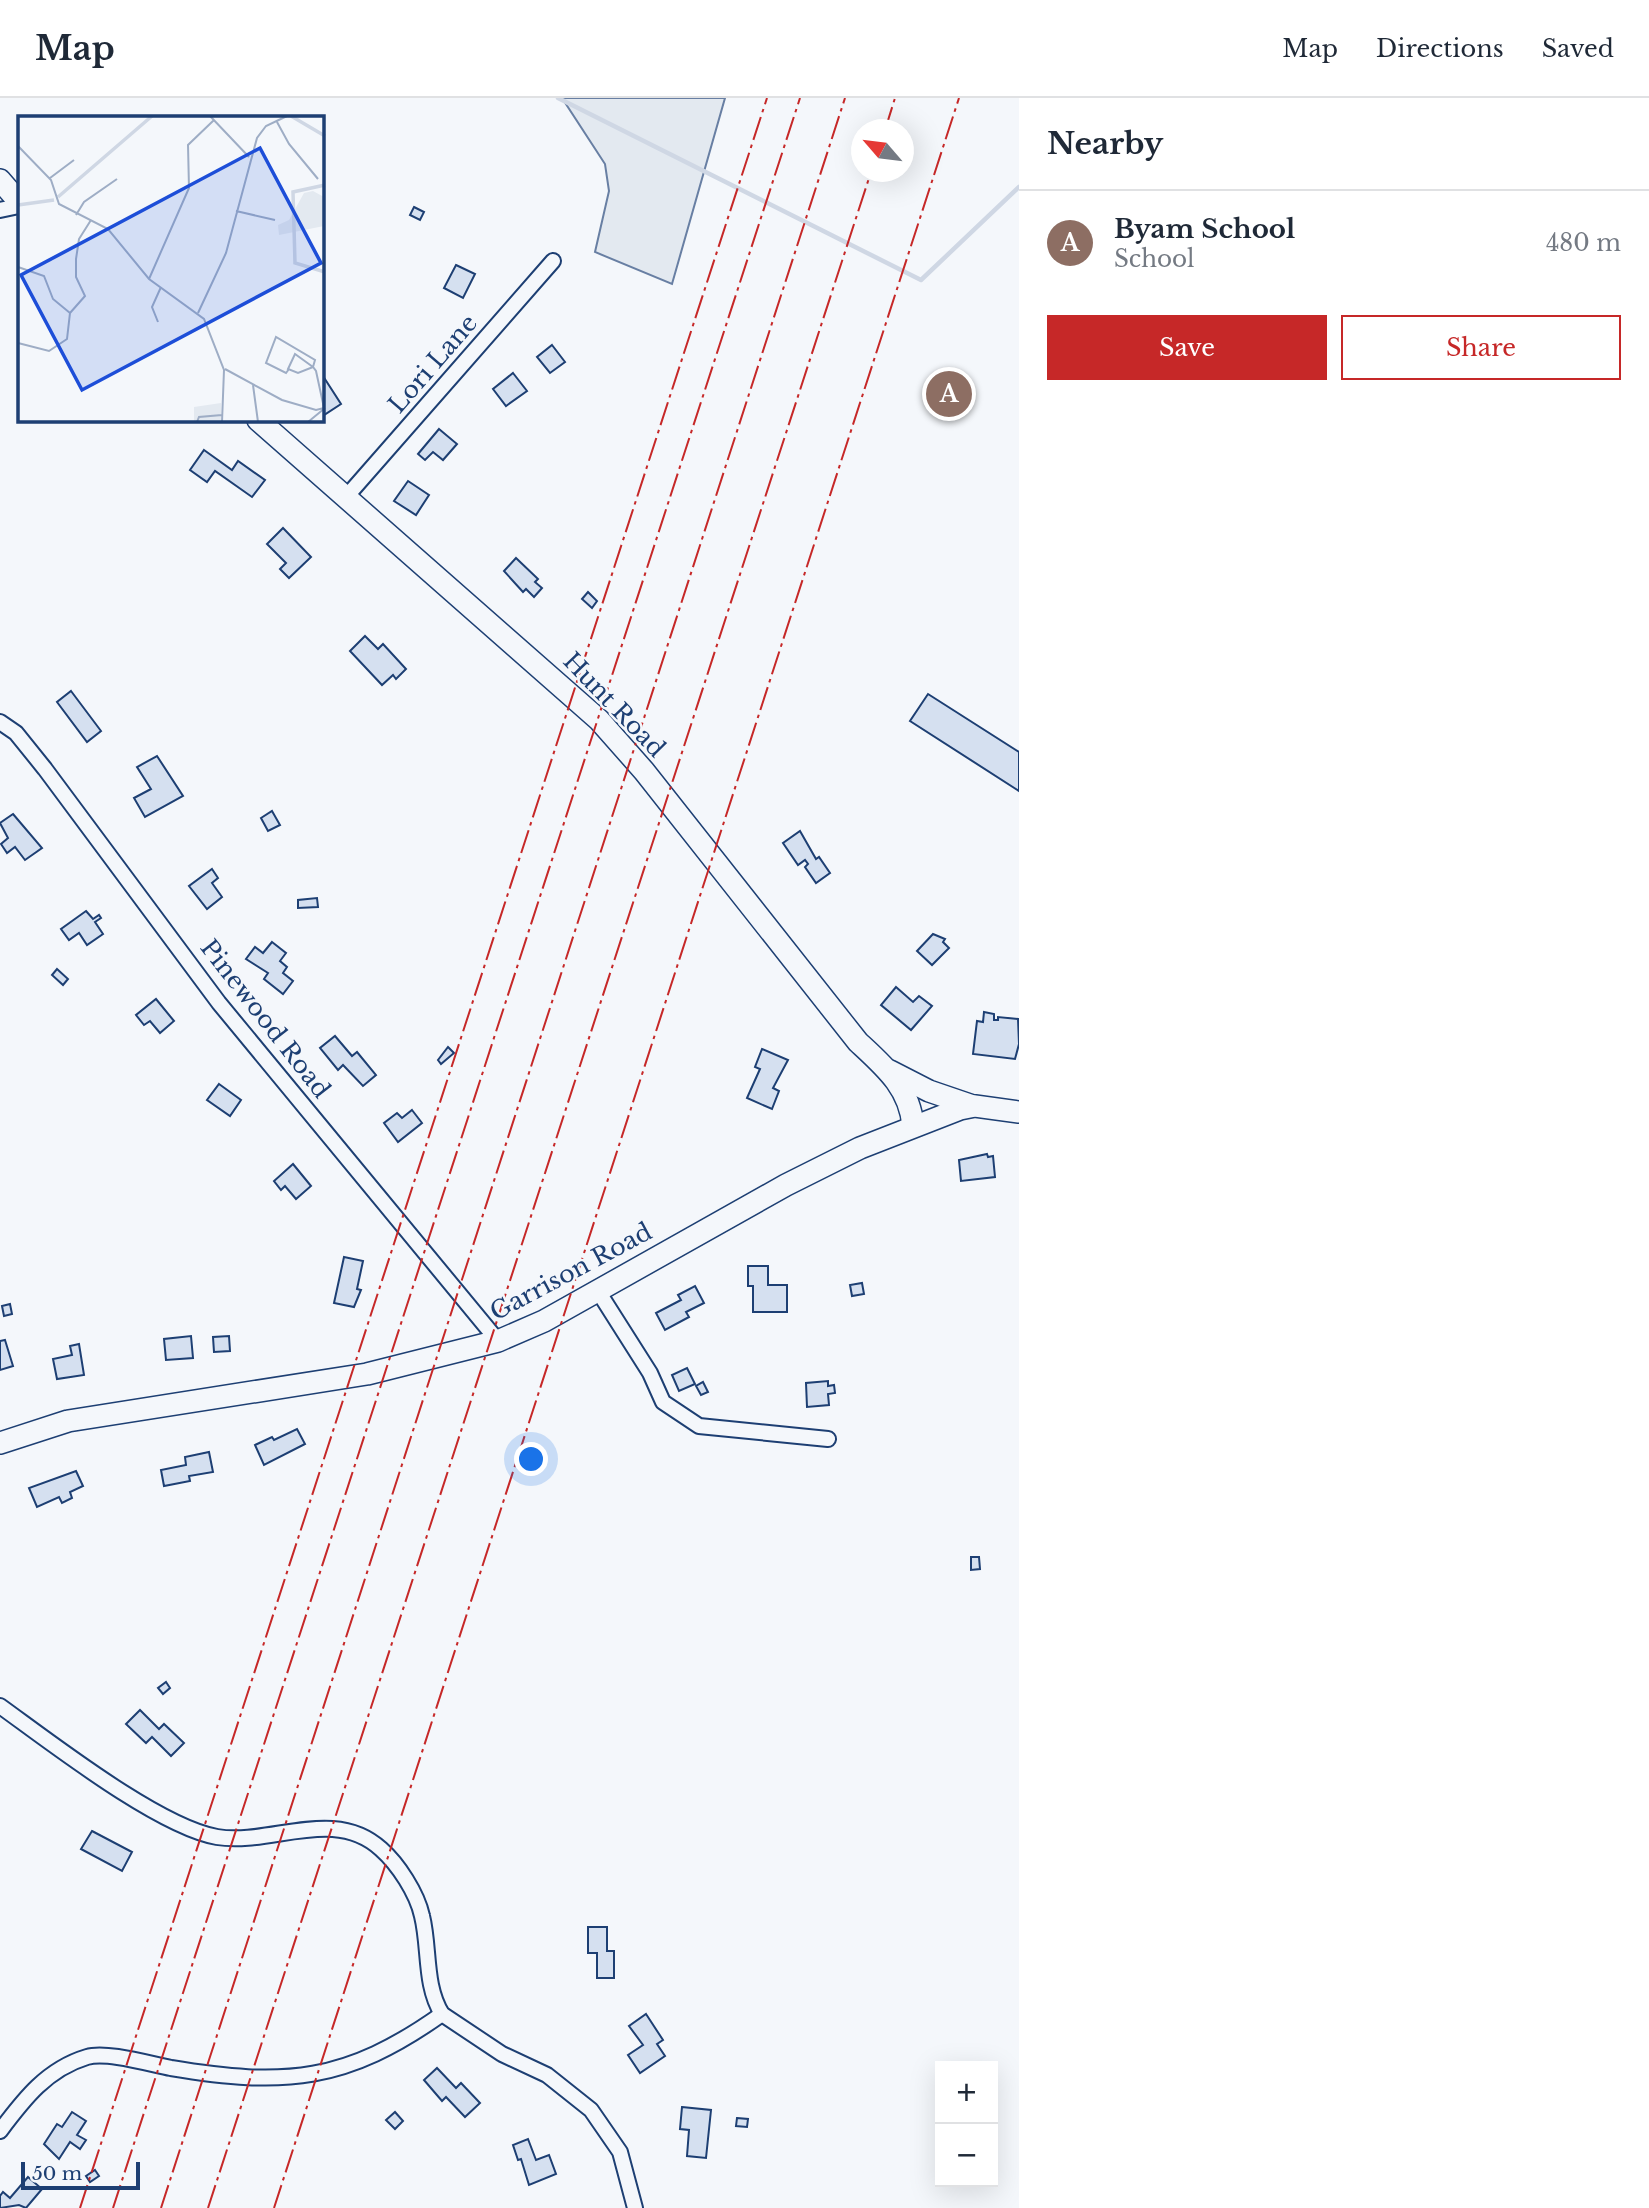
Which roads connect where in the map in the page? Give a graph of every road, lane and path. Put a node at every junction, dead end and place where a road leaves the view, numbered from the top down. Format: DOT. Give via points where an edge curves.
graph roads {
  1 [pos="0,180"];
  2 [pos="18,203"];
  3 [pos="18,204"];
  4 [pos="0,210"];
  5 [pos="554,261"];
  6 [pos="260,422"];
  7 [pos="347,496"];
  8 [pos="0,722"];
  9 [pos="888,1070"];
  10 [pos="975,1106"];
  11 [pos="1019,1112"];
  12 [pos="913,1126"];
  13 [pos="597,1291"];
  14 [pos="498,1341"];
  15 [pos="828,1439"];
  16 [pos="0,1443"];
  17 [pos="0,1706"];
  18 [pos="442,2014"];
  19 [pos="0,2131"];
  20 [pos="635,2208"];
  1 -- 2 [label="street"];
  3 -- 4 [label="street"];
  5 -- 7 [label="street, Lori Lane"];
  6 -- 7 [label="street, Hunt Road"];
  7 -- 9 [label="street, Hunt Road" via="599,720 858,1042"];
  8 -- 14 [label="street, Pinewood Road" via="16,733 45,769 219,1003"];
  9 -- 10 [label="street, Hunt Road" via="929,1091"];
  9 -- 12 [label="street, Hunt Road" via="909,1100"];
  10 -- 11 [label="street, Garrison Road"];
  10 -- 12 [label="street, Garrison Road"];
  12 -- 13 [label="street, Garrison Road" via="786,1185"];
  13 -- 14 [label="street, Garrison Road"];
  13 -- 15 [label="street" via="650,1373 663,1402 699,1426"];
  14 -- 16 [label="street, Garrison Road" via="367,1374 68,1421"];
  17 -- 18 [label="street" via="92,1771 185,1827 218,1837 270,1837 305,1828 350,1832 380,1848 404,1877 422,1915 436,2005"];
  18 -- 19 [label="street" via="371,2058 338,2070 286,2078 223,2075 89,2056 34,2087"];
  18 -- 20 [label="street" via="502,2054 547,2075 591,2110 620,2152"];
}
